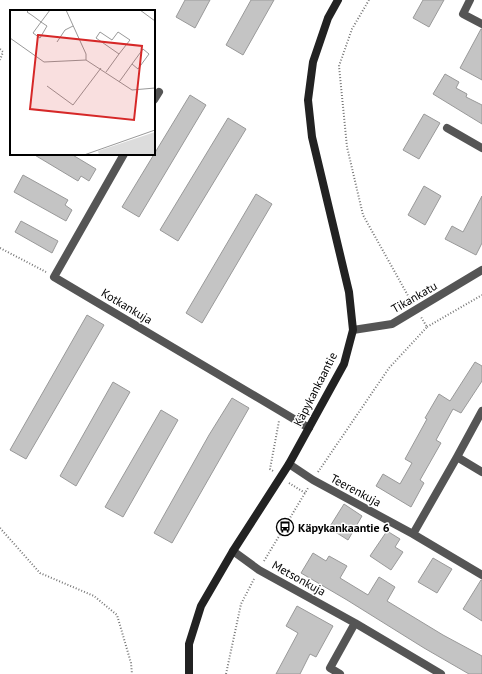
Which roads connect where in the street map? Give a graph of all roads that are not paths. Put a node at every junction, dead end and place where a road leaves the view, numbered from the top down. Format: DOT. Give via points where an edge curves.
graph roads {
  1 [pos="338,0"];
  2 [pos="470,0"];
  3 [pos="482,24"];
  4 [pos="159,92"];
  5 [pos="155,98"];
  6 [pos="447,128"];
  7 [pos="482,148"];
  8 [pos="123,155"];
  9 [pos="482,270"];
  10 [pos="353,330"];
  11 [pos="482,411"];
  12 [pos="309,428"];
  13 [pos="458,458"];
  14 [pos="289,464"];
  15 [pos="482,472"];
  16 [pos="414,534"];
  17 [pos="233,551"];
  18 [pos="482,575"];
  19 [pos="356,623"];
  20 [pos="189,674"];
  21 [pos="340,674"];
  22 [pos="441,674"];
  1 -- 10 [label="street, Käpykankaantie" via="328,18 313,62 308,100 312,137 349,292"];
  2 -- 3 [label="street" via="463,14"];
  4 -- 5 [label="street"];
  6 -- 7 [label="street"];
  8 -- 12 [label="street, Kotkankuja" via="54,277"];
  9 -- 10 [label="street, Tikankatu" via="392,324"];
  10 -- 12 [label="street, Käpykankaantie" via="344,364"];
  11 -- 13 [label="street"];
  12 -- 14 [label="street, Käpykankaantie"];
  13 -- 15 [label="street"];
  13 -- 16 [label="street"];
  14 -- 16 [label="street, Teerenkuja" via="313,480"];
  14 -- 17 [label="street, Käpykankaantie"];
  16 -- 18 [label="street, Teerenkuja"];
  17 -- 19 [label="street, Metsonkuja" via="259,570"];
  17 -- 20 [label="street, Käpykankaantie" via="202,606 188,644"];
  19 -- 21 [label="street" via="330,668"];
  19 -- 22 [label="street, Metsonkuja"];
}
